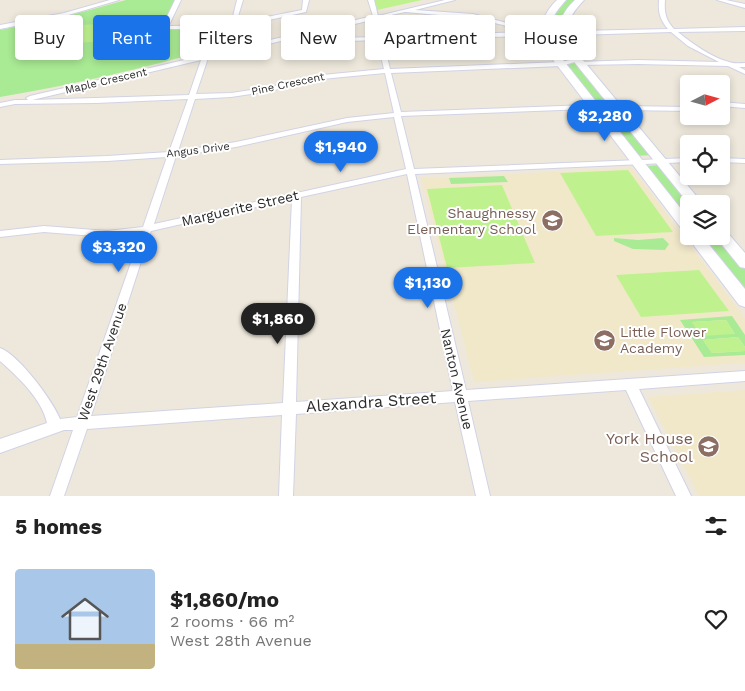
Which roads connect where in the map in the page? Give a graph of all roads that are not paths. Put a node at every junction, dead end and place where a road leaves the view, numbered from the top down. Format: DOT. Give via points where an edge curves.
graph roads {
  1 [pos="116,0"];
  2 [pos="178,0"];
  3 [pos="240,0"];
  4 [pos="306,0"];
  5 [pos="371,0"];
  6 [pos="452,0"];
  7 [pos="562,0"];
  8 [pos="580,0"];
  9 [pos="662,0"];
  10 [pos="720,0"];
  11 [pos="745,6"];
  12 [pos="406,11"];
  13 [pos="236,15"];
  14 [pos="374,15"];
  15 [pos="388,15"];
  16 [pos="549,15"];
  17 [pos="565,15"];
  18 [pos="271,18"];
  19 [pos="365,20"];
  20 [pos="505,24"];
  21 [pos="0,27"];
  22 [pos="180,28"];
  23 [pos="745,29"];
  24 [pos="672,31"];
  25 [pos="596,32"];
  26 [pos="365,38"];
  27 [pos="280,40"];
  28 [pos="271,42"];
  29 [pos="196,60"];
  30 [pos="204,60"];
  31 [pos="385,60"];
  32 [pos="558,60"];
  33 [pos="577,61"];
  34 [pos="561,64"];
  35 [pos="729,64"];
  36 [pos="745,65"];
  37 [pos="387,70"];
  38 [pos="745,72"];
  39 [pos="108,80"];
  40 [pos="192,97"];
  41 [pos="96,101"];
  42 [pos="15,102"];
  43 [pos="680,102"];
  44 [pos="0,105"];
  45 [pos="730,105"];
  46 [pos="595,106"];
  47 [pos="614,106"];
  48 [pos="745,106"];
  49 [pos="680,109"];
  50 [pos="730,111"];
  51 [pos="745,112"];
  52 [pos="397,114"];
  53 [pos="172,154"];
  54 [pos="660,160"];
  55 [pos="680,160"];
  56 [pos="730,160"];
  57 [pos="745,161"];
  58 [pos="0,162"];
  59 [pos="636,162"];
  60 [pos="410,172"];
  61 [pos="689,195"];
  62 [pos="297,196"];
  63 [pos="680,218"];
  64 [pos="148,229"];
  65 [pos="0,234"];
  66 [pos="730,244"];
  67 [pos="701,245"];
  68 [pos="745,262"];
  69 [pos="745,301"];
  70 [pos="0,353"];
  71 [pos="745,376"];
  72 [pos="630,384"];
  73 [pos="461,396"];
  74 [pos="289,408"];
  75 [pos="82,423"];
  76 [pos="55,427"];
  77 [pos="0,446"];
  78 [pos="57,496"];
  79 [pos="286,496"];
  80 [pos="483,496"];
  81 [pos="684,496"];
  1 -- 21 [label="street"];
  2 -- 22 [label="street" via="166,24 169,28"];
  3 -- 13 [label="street"];
  4 -- 18 [label="street" via="304,11"];
  5 -- 14 [label="street, Nanton Avenue"];
  6 -- 12 [label="street, Maple Crescent"];
  7 -- 16 [label="main road"];
  8 -- 17 [label="main road"];
  9 -- 24 [label="street" via="660,13"];
  10 -- 11 [label="street"];
  12 -- 15 [label="street, Maple Crescent"];
  12 -- 20 [label="street" via="473,16"];
  19 -- 27 [label="street, Maple Crescent"];
  23 -- 24 [label="street"];
  24 -- 25 [label="street"];
  24 -- 35 [label="street"];
  26 -- 27 [label="street"];
  27 -- 28 [label="street, Maple Crescent"];
  29 -- 39 [label="street, Maple Crescent"];
  30 -- 40 [label="street, West 29th Avenue"];
  31 -- 37 [label="street, Nanton Avenue"];
  32 -- 34 [label="main road"];
  33 -- 34 [label="street, Pine Crescent"];
  33 -- 35 [label="street, Pine Crescent"];
  33 -- 47 [label="main road"];
  34 -- 37 [label="street, Pine Crescent"];
  34 -- 46 [label="main road"];
  35 -- 36 [label="street, Pine Crescent"];
  35 -- 38 [label="street"];
  37 -- 40 [label="street, Pine Crescent" via="322,77 239,94"];
  37 -- 52 [label="street, Nanton Avenue"];
  39 -- 41 [label="street"];
  39 -- 42 [label="street, Maple Crescent"];
  40 -- 41 [label="street, Pine Crescent"];
  40 -- 53 [label="street, West 29th Avenue"];
  41 -- 42 [label="street, Pine Crescent"];
  42 -- 44 [label="street, Pine Crescent"];
  43 -- 47 [label="street, Angus Drive" via="620,102"];
  45 -- 48 [label="street"];
  46 -- 47 [label="street, Angus Drive"];
  46 -- 52 [label="street, Angus Drive"];
  46 -- 59 [label="main road"];
  47 -- 49 [label="street, Angus Drive"];
  47 -- 54 [label="main road"];
  50 -- 51 [label="street"];
  52 -- 53 [label="street, Angus Drive" via="342,120 240,144"];
  52 -- 60 [label="street, Nanton Avenue"];
  53 -- 58 [label="street, Angus Drive"];
  53 -- 64 [label="street, West 29th Avenue"];
  54 -- 55 [label="street, Marguerite Street"];
  54 -- 59 [label="street, Marguerite Street"];
  54 -- 61 [label="main road"];
  56 -- 57 [label="street"];
  59 -- 60 [label="street, Marguerite Street"];
  59 -- 63 [label="main road"];
  60 -- 62 [label="street, Marguerite Street"];
  60 -- 73 [label="street, Nanton Avenue"];
  62 -- 64 [label="street, Marguerite Street"];
  62 -- 74 [label="street"];
  64 -- 65 [label="street, Marguerite Street" via="107,234 44,229"];
  64 -- 75 [label="street, West 29th Avenue"];
  66 -- 68 [label="main road"];
  67 -- 69 [label="main road"];
  70 -- 76 [label="street" via="16,367 52,413"];
  71 -- 72 [label="street, Alexandra Street"];
  72 -- 73 [label="street, Alexandra Street"];
  72 -- 81 [label="street"];
  73 -- 74 [label="street, Alexandra Street"];
  73 -- 80 [label="street, Nanton Avenue"];
  74 -- 75 [label="street, Alexandra Street"];
  74 -- 79 [label="street"];
  75 -- 76 [label="street, Alexandra Street"];
  75 -- 78 [label="street, West 29th Avenue"];
  76 -- 77 [label="street, Alexandra Street"];
}
